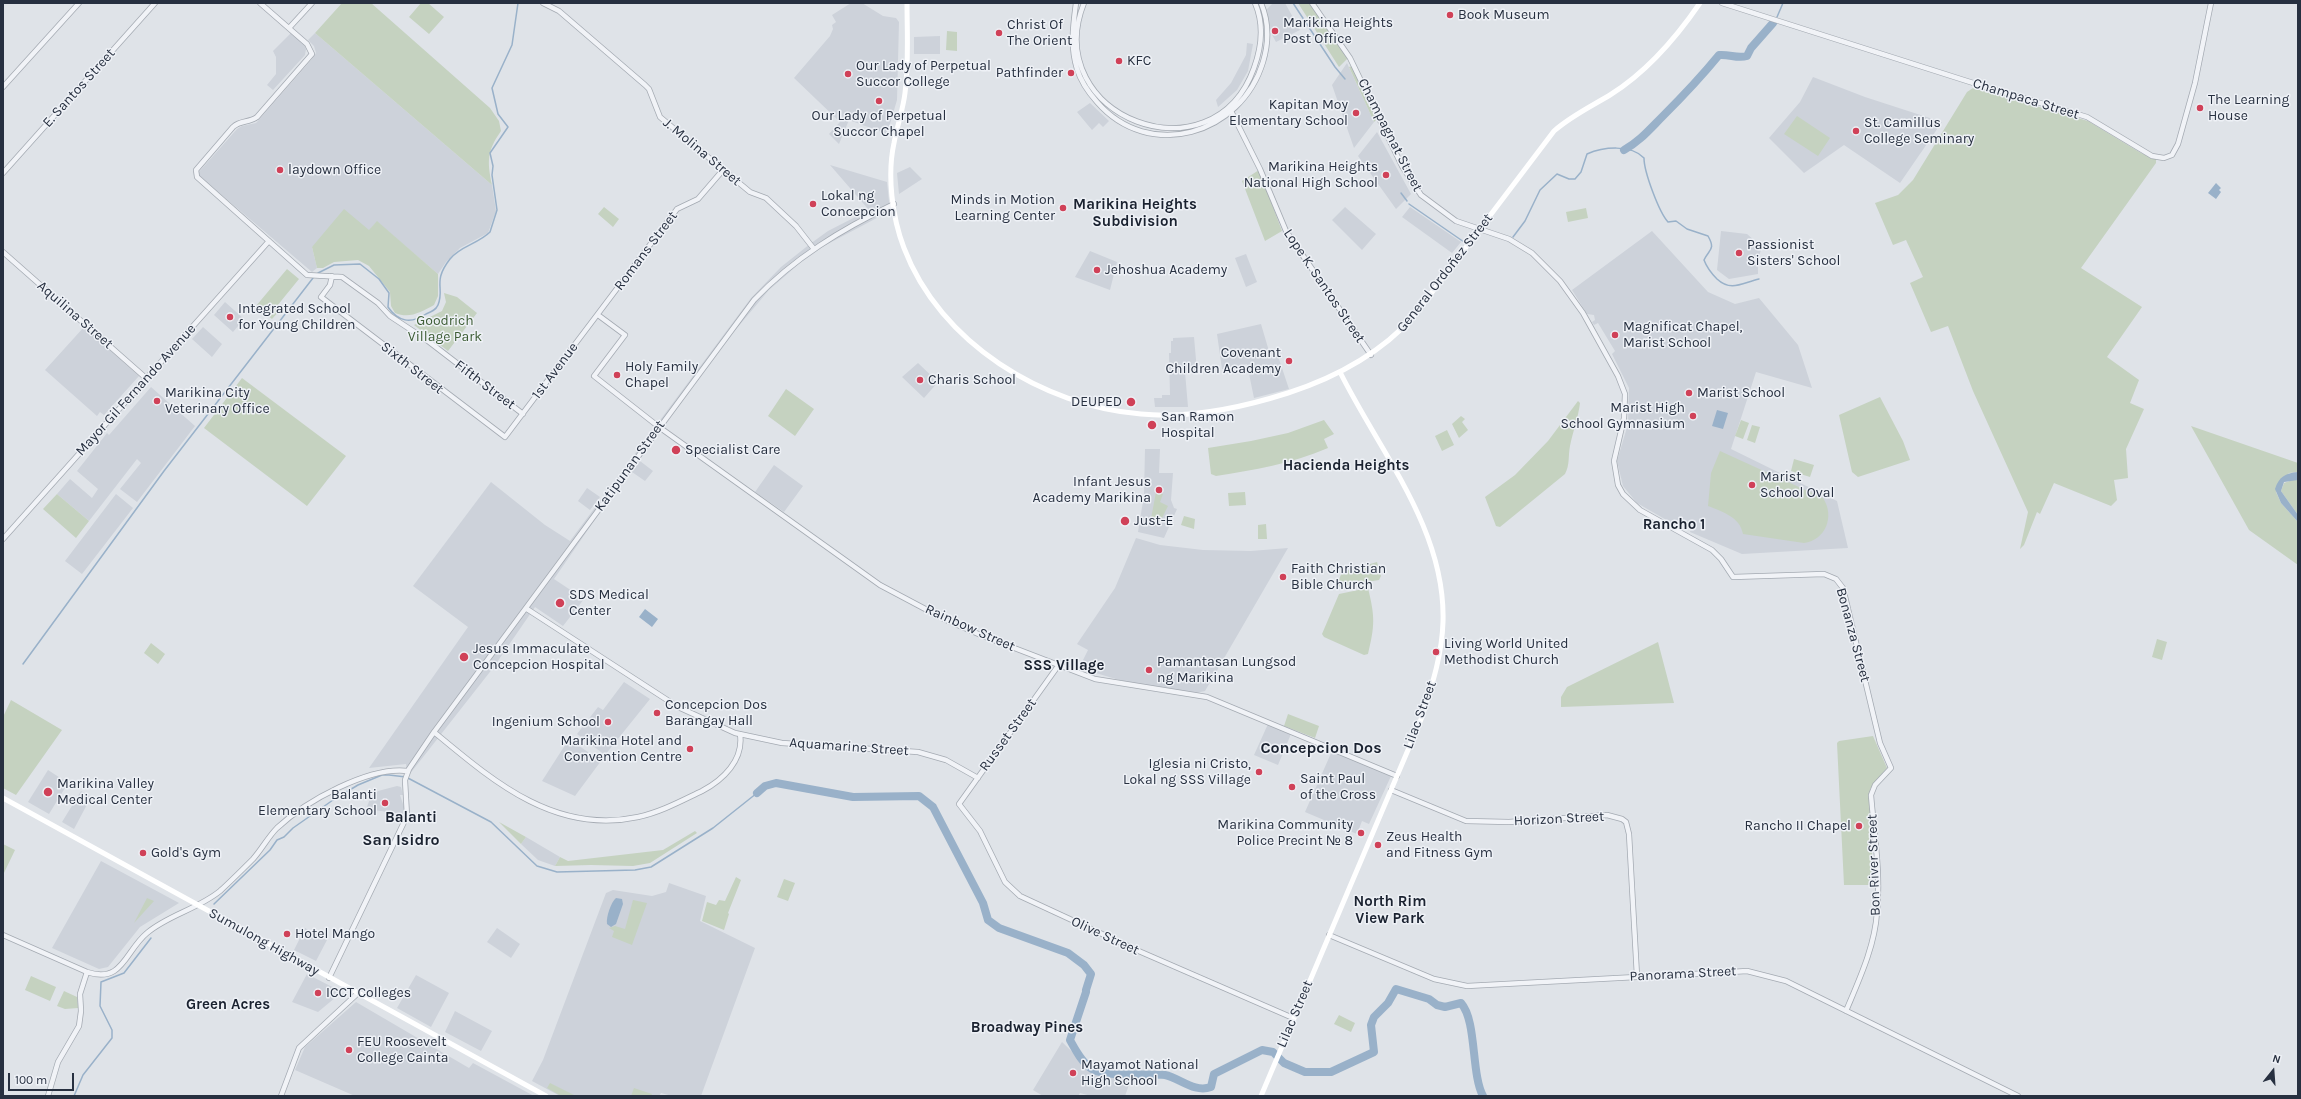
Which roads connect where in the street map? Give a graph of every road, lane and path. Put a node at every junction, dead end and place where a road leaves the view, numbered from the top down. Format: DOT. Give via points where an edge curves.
graph roads {
  1 [pos="79,3"];
  2 [pos="155,3"];
  3 [pos="260,3"];
  4 [pos="312,3"];
  5 [pos="543,3"];
  6 [pos="907,3"];
  7 [pos="1076,3"];
  8 [pos="1084,3"];
  9 [pos="1312,3"];
  10 [pos="1700,3"];
  11 [pos="1722,3"];
  12 [pos="2211,3"];
  13 [pos="1259,4"];
  14 [pos="289,28"];
  15 [pos="1260,45"];
  16 [pos="1267,45"];
  17 [pos="3,87"];
  18 [pos="1230,107"];
  19 [pos="1232,112"];
  20 [pos="723,170"];
  21 [pos="3,174"];
  22 [pos="894,204"];
  23 [pos="1480,228"];
  24 [pos="269,241"];
  25 [pos="814,249"];
  26 [pos="3,252"];
  27 [pos="330,276"];
  28 [pos="598,315"];
  29 [pos="591,324"];
  30 [pos="1371,355"];
  31 [pos="1340,372"];
  32 [pos="147,379"];
  33 [pos="523,414"];
  34 [pos="659,427"];
  35 [pos="505,438"];
  36 [pos="3,539"];
  37 [pos="1733,578"];
  38 [pos="527,609"];
  39 [pos="1058,666"];
  40 [pos="434,732"];
  41 [pos="740,734"];
  42 [pos="1891,768"];
  43 [pos="408,771"];
  44 [pos="1397,776"];
  45 [pos="978,778"];
  46 [pos="1391,790"];
  47 [pos="3,798"];
  48 [pos="959,804"];
  49 [pos="198,906"];
  50 [pos="3,935"];
  51 [pos="1329,935"];
  52 [pos="87,972"];
  53 [pos="1637,976"];
  54 [pos="329,978"];
  55 [pos="358,993"];
  56 [pos="1846,1011"];
  57 [pos="1293,1018"];
  58 [pos="48,1096"];
  59 [pos="281,1096"];
  60 [pos="546,1096"];
  61 [pos="1261,1096"];
  62 [pos="2018,1096"];
  1 -- 17 [label="street"];
  2 -- 21 [label="street, E. Santos Street"];
  3 -- 14 [label="street"];
  4 -- 14 [label="street"];
  5 -- 20 [label="street, J. Molina Street" via="559,11 644,84 649,89 660,117"];
  6 -- 22 [label="main road, General Ordoñez Street" via="906,91 891,160"];
  7 -- 19 [label="street" via="1072,36 1077,68 1086,89 1100,106 1115,118 1143,131 1170,135 1202,129"];
  8 -- 18 [label="street" via="1077,39 1082,68 1096,92 1120,114 1146,126 1171,128 1197,123"];
  9 -- 23 [label="street, Champagnat Street" via="1350,58 1402,166 1418,192 1456,221"];
  10 -- 23 [label="main road, General Ordoñez Street" via="1665,48 1642,70 1610,95 1569,117 1554,131"];
  11 -- 12 [label="street, Champaca Street" via="2087,117 2152,156 2161,158 2172,155 2178,144 2196,83"];
  13 -- 15 [label="street"];
  13 -- 16 [label="street" via="1267,25"];
  14 -- 24 [label="street" via="310,48 310,58 257,117 233,126 195,174"];
  15 -- 16 [label="street"];
  15 -- 18 [label="street" via="1248,82"];
  16 -- 19 [label="street" via="1257,80"];
  18 -- 19 [label="street, Lope K. Santos Street"];
  19 -- 30 [label="street, Lope K. Santos Street" via="1286,231"];
  20 -- 25 [label="street, J. Molina Street" via="750,192 766,198 796,226"];
  20 -- 28 [label="street, Romans Street" via="698,199 677,209"];
  22 -- 25 [label="street, Katipunan Street" via="847,228"];
  22 -- 31 [label="main road, General Ordoñez Street" via="900,236 908,257 926,290 947,317 991,358 1023,378 1060,396 1093,406 1141,414 1195,414 1272,398 1310,386"];
  23 -- 30 [label="main road, General Ordoñez Street" via="1414,316"];
  23 -- 37 [label="street, Champagnat Street" via="1514,242 1548,267 1568,291 1612,364 1621,382 1625,399 1624,418 1614,461 1618,484 1623,494 1645,513 1712,550"];
  24 -- 27 [label="street, Fifth Street" via="307,275"];
  24 -- 32 [label="street, Mayor Gil Fernando Avenue"];
  25 -- 34 [label="street, Katipunan Street" via="785,271 754,300"];
  26 -- 32 [label="street, Aquilina Street"];
  27 -- 33 [label="street, Fifth Street" via="342,277 378,303 390,316 428,341"];
  27 -- 35 [label="street, Sixth Street" via="330,285 321,297"];
  28 -- 29 [label="street, Romans Street"];
  28 -- 34 [label="street, Rainbow Street" via="625,335 594,376"];
  29 -- 33 [label="street, 1st Avenue"];
  30 -- 31 [label="main road, General Ordoñez Street"];
  31 -- 44 [label="main road, Lilac Street" via="1405,489 1426,532 1439,573 1443,622 1438,667 1422,717"];
  32 -- 36 [label="street, Mayor Gil Fernando Avenue"];
  33 -- 35 [label="street, 1st Avenue"];
  34 -- 38 [label="street, Katipunan Street"];
  34 -- 39 [label="street, Rainbow Street" via="880,585 946,620"];
  37 -- 42 [label="street, Bonanza Street" via="1824,574 1834,577 1840,583 1844,590 1880,743"];
  38 -- 40 [label="street, Katipunan Street"];
  38 -- 41 [label="street, Aquamarine Street" via="678,707 702,720"];
  39 -- 44 [label="street, Rainbow Street" via="1122,685 1207,697"];
  39 -- 45 [label="street, Russet Street"];
  40 -- 41 [label="street" via="513,793 568,818 597,821 637,817 659,811 710,787 734,764 740,745"];
  40 -- 43 [label="street, Katipunan Street"];
  41 -- 45 [label="street, Aquamarine Street" via="782,743 918,752 946,760"];
  42 -- 56 [label="street, Bon River Street" via="1875,785 1872,795 1878,912 1862,971"];
  43 -- 49 [label="street" via="395,769 334,788 277,828 253,859 220,891"];
  43 -- 54 [label="street, Katipunan Street" via="407,816"];
  44 -- 46 [label="main road, Lilac Street"];
  45 -- 48 [label="street, Russet Street"];
  46 -- 51 [label="main road, Lilac Street"];
  46 -- 53 [label="street, Horizon Street" via="1448,815 1472,822 1607,815 1626,822 1629,834"];
  47 -- 49 [label="main road, Sumulong Highway"];
  48 -- 57 [label="street, Olive Street" via="980,831 1005,882 1020,896"];
  49 -- 52 [label="street" via="146,934 118,969 103,976"];
  49 -- 54 [label="main road, Sumulong Highway"];
  50 -- 52 [label="street"];
  51 -- 53 [label="street, Panorama Street" via="1434,978 1457,984 1495,985"];
  51 -- 57 [label="main road, Lilac Street"];
  52 -- 58 [label="street" via="80,994 79,1026 58,1062"];
  53 -- 56 [label="street, Panorama Street" via="1747,971 1786,981"];
  54 -- 55 [label="main road, Sumulong Highway"];
  55 -- 59 [label="street" via="299,1048"];
  55 -- 60 [label="main road, Sumulong Highway"];
  56 -- 62 [label="street, Panorama Street"];
  57 -- 61 [label="main road, Lilac Street"];
}
